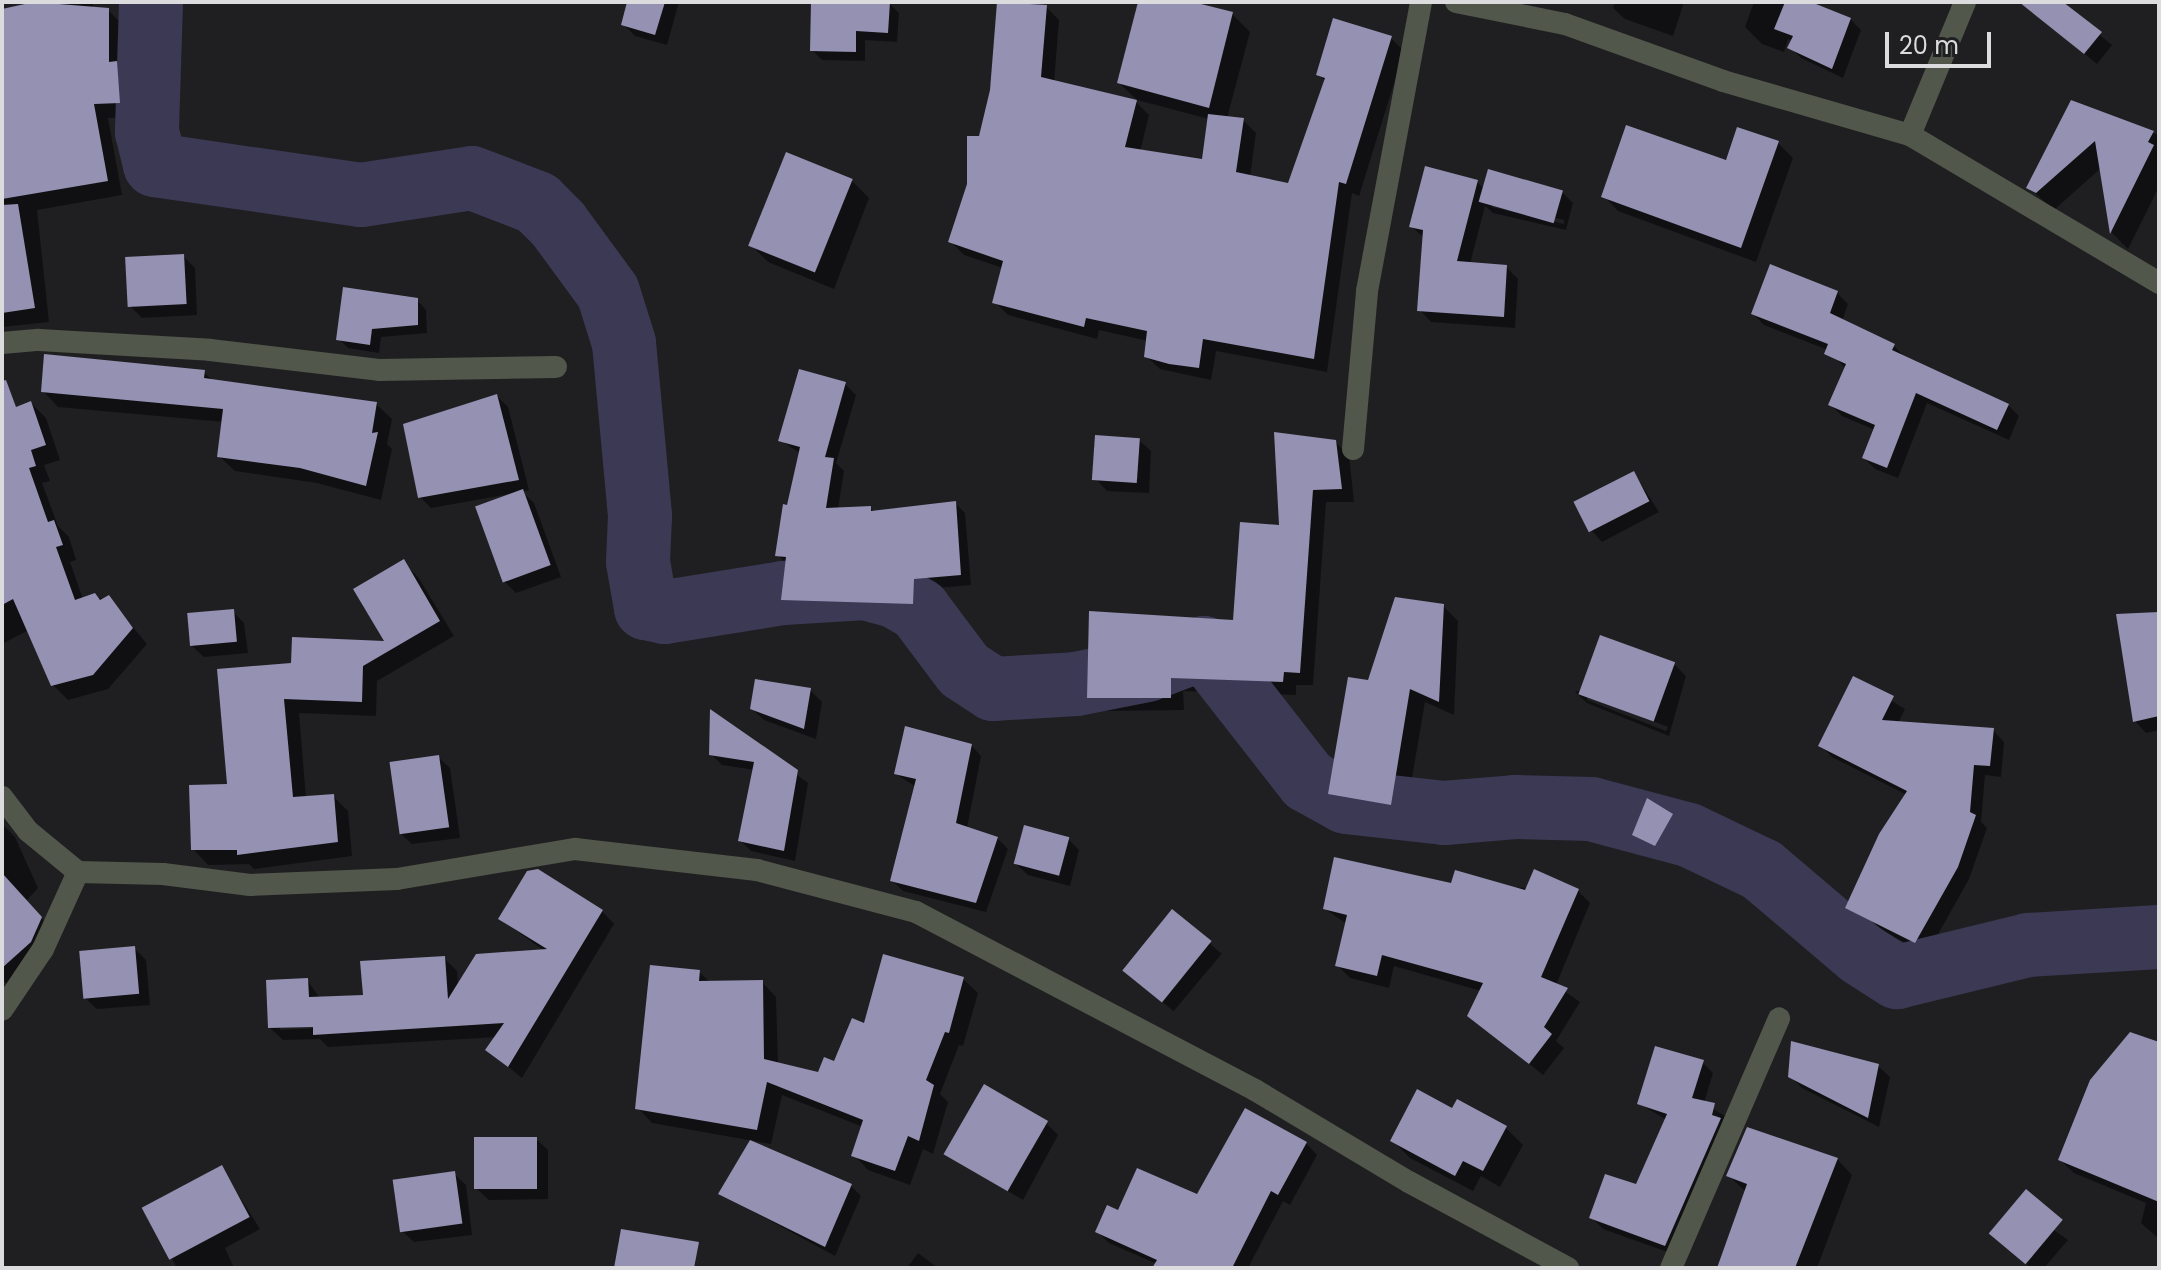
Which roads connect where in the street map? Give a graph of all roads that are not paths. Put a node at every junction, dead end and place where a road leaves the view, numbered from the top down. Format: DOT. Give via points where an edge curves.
graph roads {
  1 [pos="1421,2"];
  2 [pos="1456,2"];
  3 [pos="1965,2"];
  4 [pos="1910,135"];
  5 [pos="2159,283"];
  6 [pos="2,343"];
  7 [pos="556,367"];
  8 [pos="1353,449"];
  9 [pos="2,797"];
  10 [pos="78,872"];
  11 [pos="2,1010"];
  12 [pos="1779,1018"];
  13 [pos="1568,1268"];
  14 [pos="1671,1268"];
  1 -- 8 [label="street" via="1367,291"];
  2 -- 4 [label="street" via="1565,24 1723,81"];
  3 -- 4 [label="street"];
  4 -- 5 [label="street"];
  6 -- 7 [label="street" via="39,340 210,350 379,370"];
  9 -- 10 [label="street" via="28,831"];
  10 -- 11 [label="street" via="43,949"];
  10 -- 13 [label="street" via="163,874 250,885 397,879 575,849 757,870 916,912 1255,1090"];
  12 -- 14 [label="street"];
}
